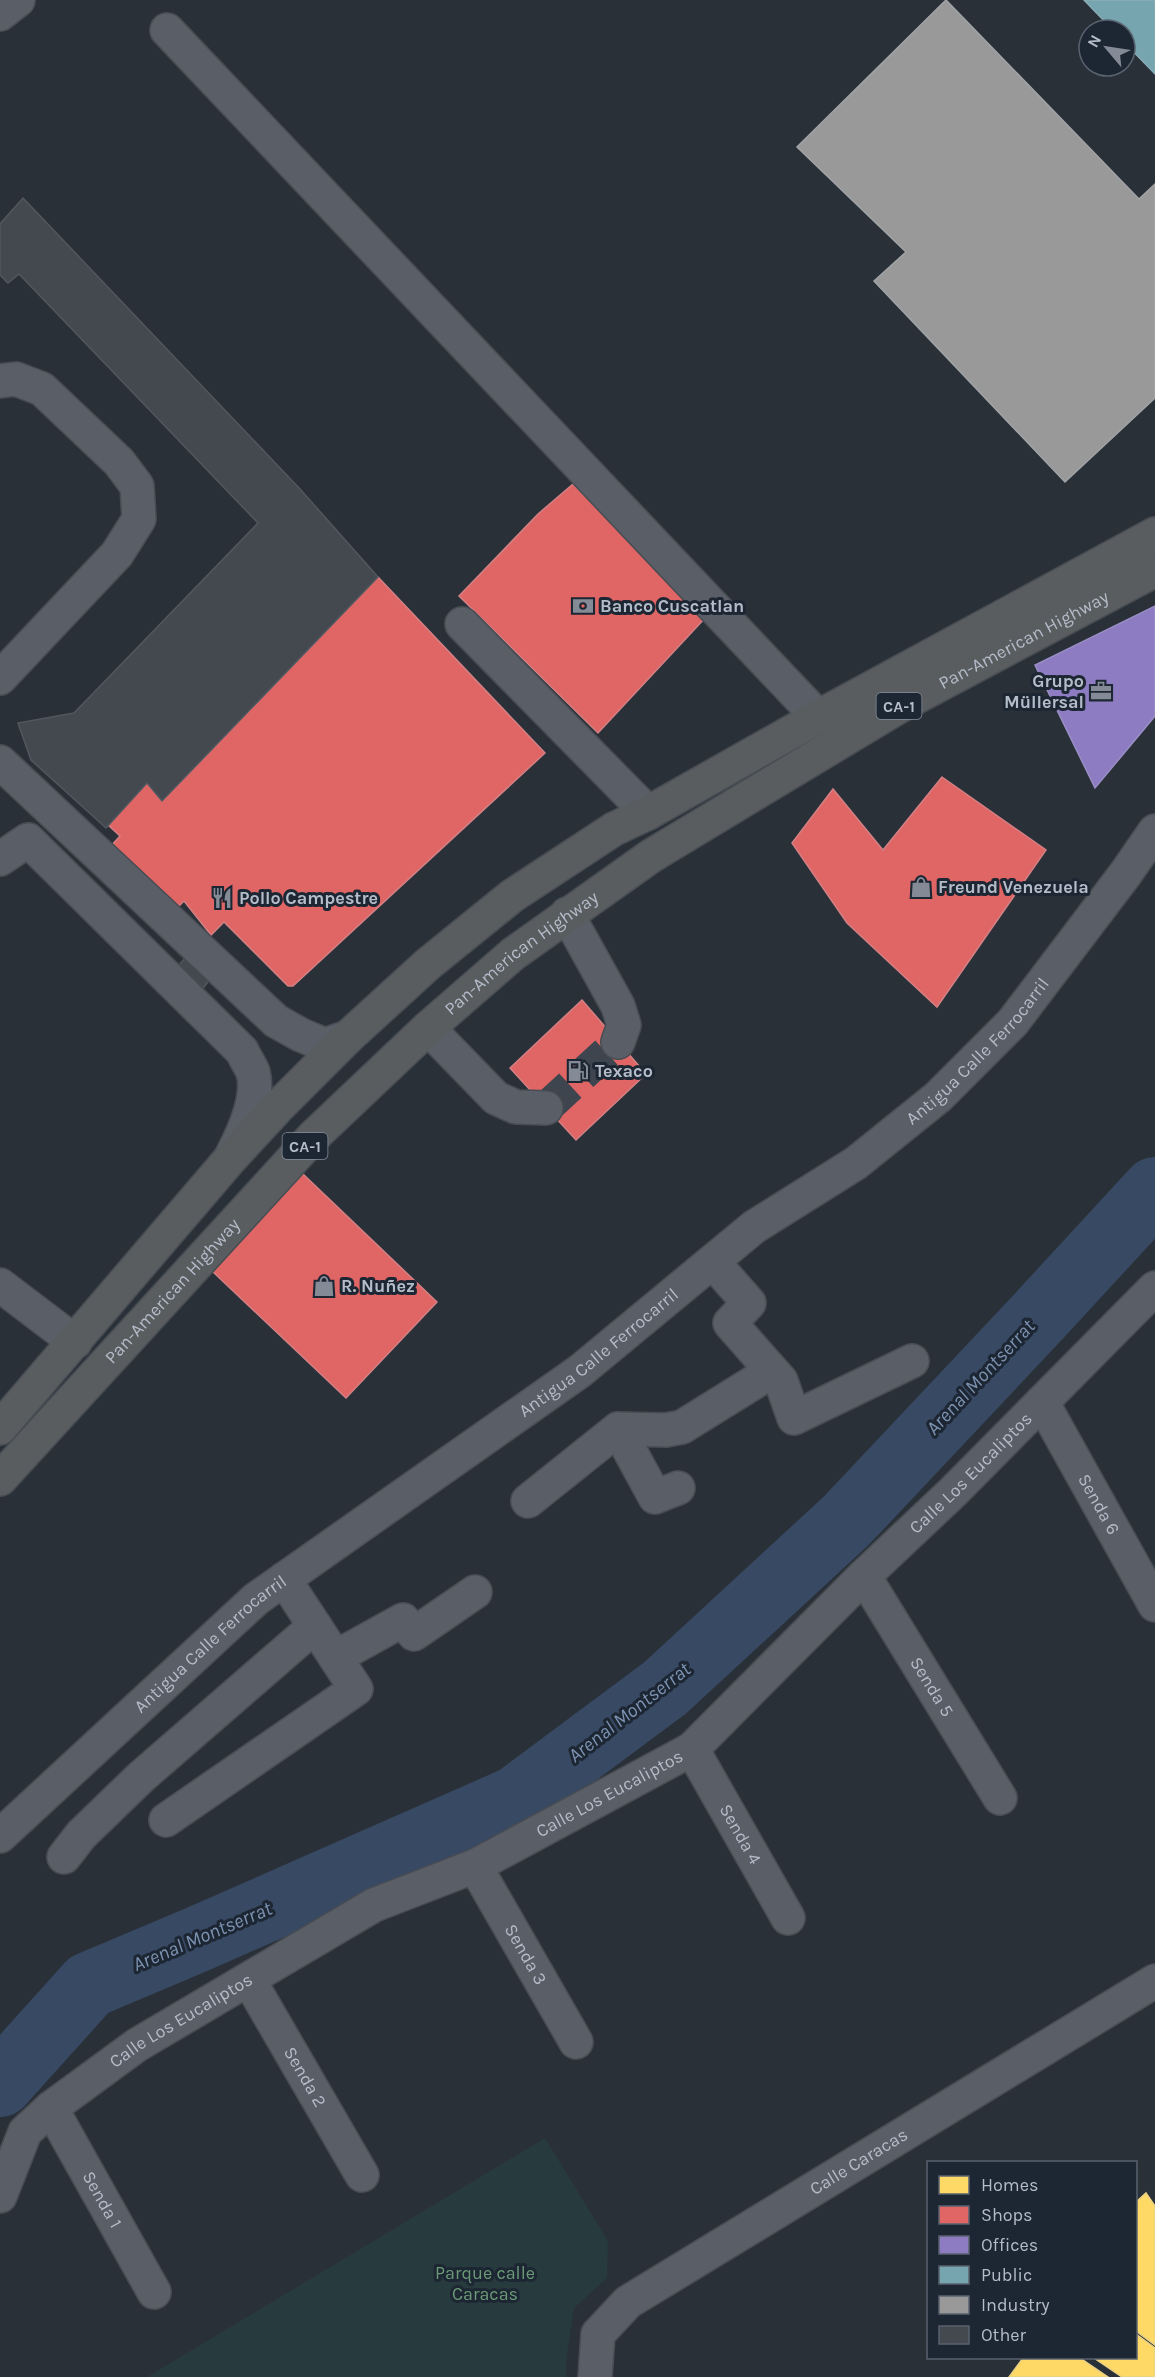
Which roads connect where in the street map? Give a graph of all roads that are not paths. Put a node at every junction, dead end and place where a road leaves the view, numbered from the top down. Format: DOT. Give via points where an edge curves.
graph roads {
  1 [pos="18,0"];
  2 [pos="0,14"];
  3 [pos="167,30"];
  4 [pos="0,381"];
  5 [pos="1155,524"];
  6 [pos="1155,534"];
  7 [pos="1123,552"];
  8 [pos="1155,570"];
  9 [pos="462,624"];
  10 [pos="0,678"];
  11 [pos="818,717"];
  12 [pos="0,762"];
  13 [pos="648,813"];
  14 [pos="1155,831"];
  15 [pos="0,859"];
  16 [pos="567,914"];
  17 [pos="428,1028"];
  18 [pos="348,1037"];
  19 [pos="618,1042"];
  20 [pos="546,1108"];
  21 [pos="230,1159"];
  22 [pos="713,1262"];
  23 [pos="0,1285"];
  24 [pos="1155,1288"];
  25 [pos="75,1342"];
  26 [pos="912,1361"];
  27 [pos="772,1371"];
  28 [pos="1042,1402"];
  29 [pos="0,1428"];
  30 [pos="618,1429"];
  31 [pos="0,1479"];
  32 [pos="678,1488"];
  33 [pos="528,1501"];
  34 [pos="864,1576"];
  35 [pos="284,1579"];
  36 [pos="476,1592"];
  37 [pos="1155,1605"];
  38 [pos="315,1626"];
  39 [pos="336,1657"];
  40 [pos="692,1749"];
  41 [pos="1000,1798"];
  42 [pos="166,1820"];
  43 [pos="0,1836"];
  44 [pos="64,1857"];
  45 [pos="475,1866"];
  46 [pos="788,1918"];
  47 [pos="249,1980"];
  48 [pos="1155,1981"];
  49 [pos="576,2042"];
  50 [pos="51,2108"];
  51 [pos="362,2175"];
  52 [pos="0,2196"];
  53 [pos="154,2292"];
  54 [pos="595,2372"];
  1 -- 2 [label="street"];
  3 -- 11 [label="street"];
  4 -- 10 [label="street" via="16,379 42,389 118,462 137,486 139,519 117,554"];
  5 -- 7 [label="highway"];
  6 -- 7 [label="highway, Pan-American Highway / CA-1"];
  7 -- 11 [label="highway, Pan-American Highway / CA-1"];
  8 -- 16 [label="highway, Pan-American Highway / CA-1" via="903,704 651,856"];
  9 -- 13 [label="street"];
  11 -- 13 [label="highway, Pan-American Highway / CA-1"];
  12 -- 18 [label="street" via="276,1020 325,1045"];
  13 -- 18 [label="highway, Pan-American Highway / CA-1" via="614,829 512,896 443,951"];
  14 -- 22 [label="street, Antigua Calle Ferrocarril" via="1013,1022 938,1097 856,1163 754,1227"];
  15 -- 21 [label="street" via="28,840 242,1051 253,1073 253,1097"];
  16 -- 17 [label="highway, Pan-American Highway / CA-1" via="513,954"];
  16 -- 19 [label="street" via="618,1006 624,1025"];
  17 -- 20 [label="street" via="496,1098 516,1107"];
  17 -- 31 [label="highway, Pan-American Highway / CA-1" via="314,1137"];
  18 -- 21 [label="highway, Pan-American Highway / CA-1"];
  21 -- 25 [label="highway, Pan-American Highway / CA-1"];
  22 -- 27 [label="street" via="749,1303 730,1323"];
  22 -- 35 [label="street, Antigua Calle Ferrocarril" via="579,1371"];
  23 -- 25 [label="street"];
  24 -- 28 [label="street, Calle Los Eucaliptos"];
  25 -- 29 [label="highway, Pan-American Highway / CA-1"];
  26 -- 27 [label="street" via="794,1418 781,1381"];
  27 -- 30 [label="street" via="682,1427"];
  28 -- 34 [label="street, Calle Los Eucaliptos"];
  28 -- 37 [label="street, Senda 6"];
  30 -- 32 [label="street" via="655,1497"];
  30 -- 33 [label="street"];
  34 -- 40 [label="street, Calle Los Eucaliptos"];
  34 -- 41 [label="street, Senda 5"];
  35 -- 38 [label="street"];
  35 -- 43 [label="street, Antigua Calle Ferrocarril" via="256,1599"];
  36 -- 39 [label="street" via="414,1634 403,1620"];
  38 -- 39 [label="street"];
  38 -- 44 [label="street" via="141,1777 81,1835"];
  39 -- 42 [label="street" via="356,1689"];
  40 -- 45 [label="street, Calle Los Eucaliptos"];
  40 -- 46 [label="street, Senda 4"];
  45 -- 47 [label="street, Calle Los Eucaliptos" via="374,1905"];
  45 -- 49 [label="street, Senda 3"];
  47 -- 50 [label="street, Calle Los Eucaliptos" via="137,2045"];
  47 -- 51 [label="street, Senda 2"];
  48 -- 54 [label="street, Calle Caracas" via="628,2302 598,2334"];
  50 -- 52 [label="street, Calle Los Eucaliptos" via="24,2132"];
  50 -- 53 [label="street, Senda 1"];
}
